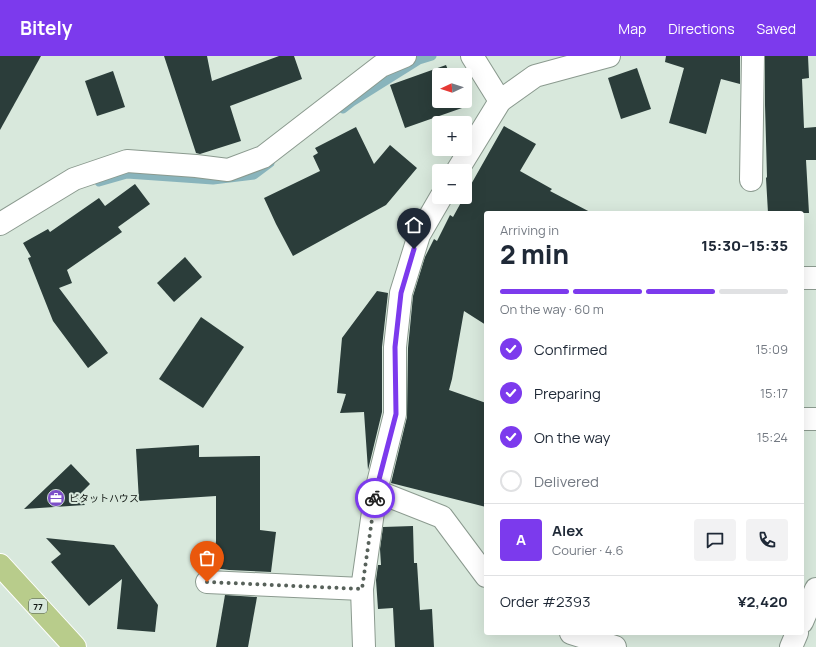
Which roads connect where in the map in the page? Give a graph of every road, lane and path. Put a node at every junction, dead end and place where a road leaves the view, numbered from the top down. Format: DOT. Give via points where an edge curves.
graph roads {
  1 [pos="405,56"];
  2 [pos="472,56"];
  3 [pos="609,56"];
  4 [pos="753,56"];
  5 [pos="500,101"];
  6 [pos="461,164"];
  7 [pos="751,180"];
  8 [pos="437,204"];
  9 [pos="0,224"];
  10 [pos="804,278"];
  11 [pos="816,278"];
  12 [pos="804,419"];
  13 [pos="816,419"];
  14 [pos="376,491"];
  15 [pos="0,565"];
  16 [pos="484,573"];
  17 [pos="207,582"];
  18 [pos="362,589"];
  19 [pos="816,589"];
  20 [pos="804,617"];
  21 [pos="576,635"];
  22 [pos="796,635"];
  23 [pos="75,647"];
  24 [pos="364,647"];
  25 [pos="615,647"];
  26 [pos="791,647"];
  1 -- 9 [label="street" via="381,66 263,157 228,170 127,161 74,179"];
  2 -- 5 [label="street"];
  3 -- 5 [label="street" via="535,76"];
  4 -- 7 [label="street"];
  5 -- 6 [label="street"];
  8 -- 14 [label="street" via="418,235 401,293 395,347 396,414"];
  10 -- 11 [label="street"];
  12 -- 13 [label="street"];
  14 -- 16 [label="street" via="442,517"];
  14 -- 18 [label="street"];
  15 -- 23 [label="main road, 77"];
  17 -- 18 [label="street"];
  18 -- 24 [label="street"];
  19 -- 20 [label="street"];
  21 -- 25 [label="street"];
  22 -- 26 [label="street"];
}
